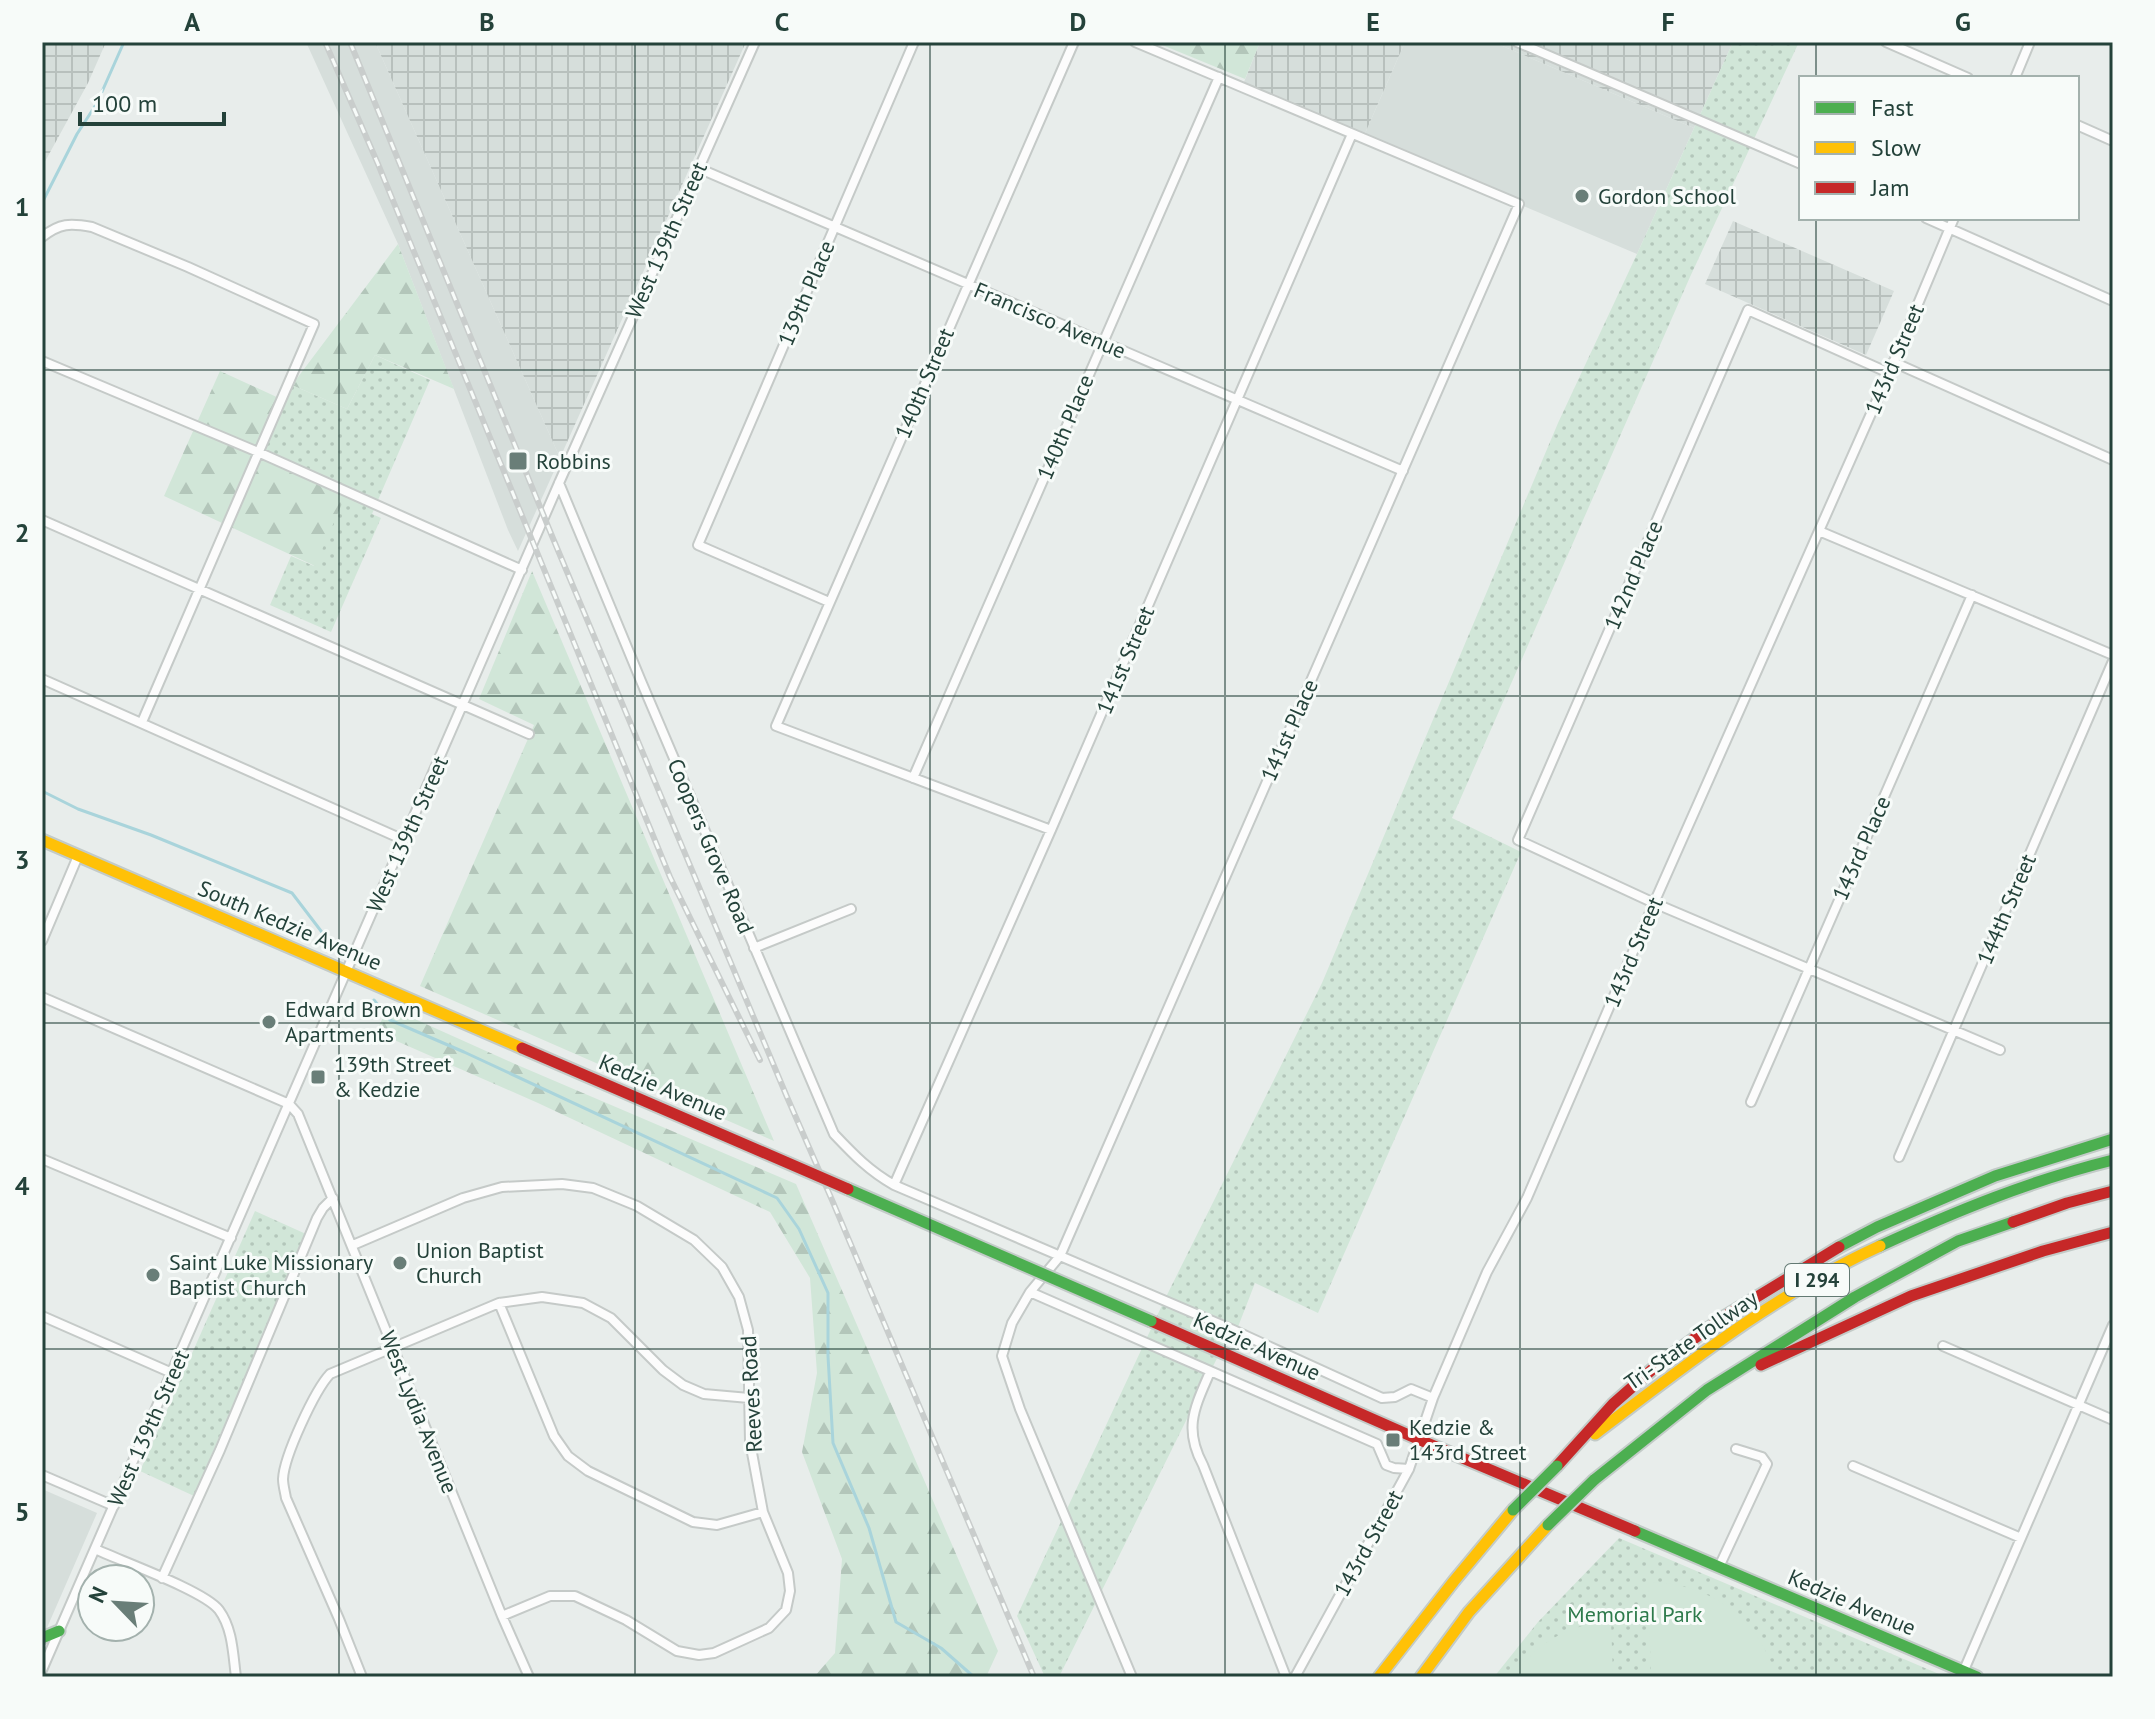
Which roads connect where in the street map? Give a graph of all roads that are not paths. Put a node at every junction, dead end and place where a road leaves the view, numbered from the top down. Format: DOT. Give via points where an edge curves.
graph roads {
  1 [pos="755,42"];
  2 [pos="914,42"];
  3 [pos="1074,42"];
  4 [pos="1135,42"];
  5 [pos="1517,42"];
  6 [pos="1886,42"];
  7 [pos="2030,42"];
  8 [pos="1963,76"];
  9 [pos="2016,76"];
  10 [pos="1219,77"];
  11 [pos="2079,126"];
  12 [pos="1352,134"];
  13 [pos="2113,141"];
  14 [pos="1799,163"];
  15 [pos="698,168"];
  16 [pos="1931,220"];
  17 [pos="1953,220"];
  18 [pos="834,228"];
  19 [pos="1949,228"];
  20 [pos="42,237"];
  21 [pos="967,284"];
  22 [pos="2113,301"];
  23 [pos="1102,342"];
  24 [pos="42,361"];
  25 [pos="1893,362"];
  26 [pos="1889,373"];
  27 [pos="1238,400"];
  28 [pos="258,452"];
  29 [pos="2113,460"];
  30 [pos="1403,471"];
  31 [pos="559,483"];
  32 [pos="42,520"];
  33 [pos="1819,531"];
  34 [pos="522,570"];
  35 [pos="199,589"];
  36 [pos="1972,595"];
  37 [pos="829,602"];
  38 [pos="2113,655"];
  39 [pos="2113,661"];
  40 [pos="42,679"];
  41 [pos="463,706"];
  42 [pos="142,722"];
  43 [pos="529,734"];
  44 [pos="913,778"];
  45 [pos="1051,830"];
  46 [pos="42,840"];
  47 [pos="404,840"];
  48 [pos="78,856"];
  49 [pos="1654,903"];
  50 [pos="851,909"];
  51 [pos="42,941"];
  52 [pos="754,948"];
  53 [pos="1808,969"];
  54 [pos="348,971"];
  55 [pos="42,997"];
  56 [pos="1954,1029"];
  57 [pos="522,1048"];
  58 [pos="2000,1050"];
  59 [pos="1751,1102"];
  60 [pos="289,1104"];
  61 [pos="2113,1139"];
  62 [pos="1899,1157"];
  63 [pos="42,1159"];
  64 [pos="2113,1160"];
  65 [pos="894,1185"];
  66 [pos="2113,1191"];
  67 [pos="333,1198"];
  68 [pos="2113,1232"];
  69 [pos="231,1238"];
  70 [pos="353,1245"];
  71 [pos="1060,1256"];
  72 [pos="1030,1292"];
  73 [pos="499,1303"];
  74 [pos="42,1316"];
  75 [pos="2113,1325"];
  76 [pos="393,1346"];
  77 [pos="1943,1346"];
  78 [pos="1210,1372"];
  79 [pos="172,1373"];
  80 [pos="1707,1390"];
  81 [pos="749,1398"];
  82 [pos="1433,1398"];
  83 [pos="2079,1405"];
  84 [pos="2113,1420"];
  85 [pos="1420,1440"];
  86 [pos="1736,1449"];
  87 [pos="1557,1466"];
  88 [pos="1853,1466"];
  89 [pos="1409,1469"];
  90 [pos="42,1475"];
  91 [pos="114,1506"];
  92 [pos="763,1512"];
  93 [pos="2021,1538"];
  94 [pos="95,1549"];
  95 [pos="1719,1567"];
  96 [pos="162,1578"];
  97 [pos="502,1616"];
  98 [pos="59,1631"];
  99 [pos="42,1638"];
  100 [pos="42,1670"];
  101 [pos="1962,1674"];
  102 [pos="236,1677"];
  103 [pos="362,1677"];
  104 [pos="529,1677"];
  105 [pos="1132,1677"];
  106 [pos="1286,1677"];
  107 [pos="1295,1677"];
  108 [pos="1379,1677"];
  109 [pos="1421,1677"];
  110 [pos="1977,1677"];
  1 -- 15 [label="street, West 139th Street"];
  2 -- 18 [label="street, 139th Place"];
  3 -- 21 [label="street, 140th Street"];
  4 -- 10 [label="street"];
  5 -- 14 [label="street"];
  6 -- 8 [label="street"];
  7 -- 9 [label="street"];
  10 -- 12 [label="street"];
  10 -- 23 [label="street, 140th Place"];
  11 -- 13 [label="street"];
  12 -- 27 [label="street, 141st Street"];
  12 -- 30 [label="street, 141st Place" via="1519,204"];
  15 -- 18 [label="street, Francisco Avenue"];
  15 -- 31 [label="street, West 139th Street"];
  16 -- 19 [label="street"];
  17 -- 19 [label="street, 143rd Street"];
  18 -- 21 [label="street, Francisco Avenue"];
  18 -- 37 [label="street, 139th Place" via="698,545"];
  19 -- 22 [label="street"];
  19 -- 25 [label="street, 143rd Street"];
  20 -- 28 [label="street" via="55,226 92,227 314,324"];
  21 -- 23 [label="street, Francisco Avenue"];
  21 -- 37 [label="street, 140th Street"];
  23 -- 27 [label="street, Francisco Avenue"];
  23 -- 44 [label="street, 140th Place"];
  24 -- 28 [label="street"];
  25 -- 26 [label="street, 143rd Street"];
  25 -- 29 [label="street"];
  26 -- 33 [label="street, 143rd Street"];
  26 -- 49 [label="street, 142nd Place" via="1748,310 1518,840"];
  27 -- 30 [label="street, Francisco Avenue"];
  27 -- 45 [label="street, 141st Street"];
  28 -- 34 [label="street"];
  28 -- 35 [label="street"];
  30 -- 71 [label="street, 141st Place"];
  31 -- 34 [label="street, West 139th Street"];
  31 -- 52 [label="street, Coopers Grove Road"];
  32 -- 35 [label="street"];
  33 -- 36 [label="street"];
  33 -- 49 [label="street, 143rd Street"];
  34 -- 41 [label="street, West 139th Street"];
  35 -- 41 [label="street"];
  35 -- 42 [label="street"];
  36 -- 38 [label="street"];
  36 -- 53 [label="street, 143rd Place"];
  37 -- 44 [label="street, 140th Street" via="776,726"];
  39 -- 56 [label="street, 144th Street"];
  40 -- 42 [label="street"];
  41 -- 43 [label="street"];
  41 -- 47 [label="street, West 139th Street"];
  42 -- 47 [label="street"];
  44 -- 45 [label="street"];
  45 -- 65 [label="street, 141st Street"];
  46 -- 48 [label="main road, South Kedzie Avenue"];
  47 -- 54 [label="street, West 139th Street"];
  48 -- 51 [label="street"];
  48 -- 54 [label="main road, South Kedzie Avenue"];
  49 -- 53 [label="street"];
  49 -- 82 [label="street, 143rd Street" via="1527,1198 1487,1272"];
  50 -- 52 [label="street"];
  52 -- 65 [label="street, Coopers Grove Road" via="834,1134 866,1168"];
  53 -- 56 [label="street"];
  53 -- 59 [label="street, 143rd Place"];
  54 -- 57 [label="main road, South Kedzie Avenue"];
  54 -- 60 [label="street, West 139th Street"];
  55 -- 60 [label="street"];
  56 -- 58 [label="street"];
  56 -- 62 [label="street, 144th Street"];
  57 -- 85 [label="main road, Kedzie Avenue, bridge"];
  60 -- 67 [label="street, West Lydia Avenue"];
  60 -- 69 [label="street, West 139th Street"];
  61 -- 87 [label="main road" via="1995,1176 1825,1254 1655,1367"];
  63 -- 69 [label="street"];
  64 -- 87 [label="main road, Tri-State Tollway / I 294" via="1959,1210 1849,1260 1726,1335"];
  65 -- 71 [label="street, Coopers Grove Road"];
  66 -- 80 [label="main road, I 294" via="1958,1241 1855,1297"];
  67 -- 70 [label="street, West Lydia Avenue"];
  67 -- 96 [label="street" via="317,1218"];
  68 -- 80 [label="main road" via="1911,1296"];
  69 -- 79 [label="street, West 139th Street"];
  70 -- 76 [label="street, West Lydia Avenue"];
  70 -- 81 [label="street, Reeves Road" via="502,1187 593,1188 637,1206 694,1240 722,1267 739,1297 748,1330"];
  71 -- 72 [label="street, 141st Place"];
  71 -- 82 [label="street, Coopers Grove Road" via="1382,1398 1411,1389"];
  72 -- 78 [label="street"];
  72 -- 105 [label="street, 141st Place" via="1012,1323 1002,1356"];
  73 -- 76 [label="street"];
  73 -- 81 [label="street" via="542,1297 583,1303 611,1318 683,1385 704,1394"];
  73 -- 92 [label="street" via="554,1436 568,1456 693,1522 717,1525"];
  74 -- 79 [label="street"];
  75 -- 83 [label="street"];
  76 -- 97 [label="street, West Lydia Avenue"];
  76 -- 103 [label="street" via="325,1379 288,1457 283,1482"];
  77 -- 83 [label="street"];
  78 -- 89 [label="street" via="1377,1444 1386,1465"];
  78 -- 106 [label="street" via="1191,1420 1194,1449"];
  79 -- 91 [label="street, West 139th Street"];
  80 -- 109 [label="main road, I 294, bridge" via="1594,1480 1548,1525 1469,1612"];
  81 -- 92 [label="street, Reeves Road" via="750,1442"];
  82 -- 85 [label="street, 143rd Street"];
  83 -- 84 [label="street"];
  83 -- 93 [label="street"];
  85 -- 89 [label="street, 143rd Street"];
  85 -- 95 [label="main road, Kedzie Avenue"];
  86 -- 95 [label="street" via="1762,1457 1767,1464"];
  87 -- 108 [label="main road, Tri-State Tollway / I 294, bridge" via="1513,1510"];
  88 -- 93 [label="street"];
  89 -- 107 [label="street, 143rd Street"];
  90 -- 91 [label="street"];
  91 -- 94 [label="street, West 139th Street"];
  92 -- 97 [label="street, Reeves Road" via="788,1573 786,1610 769,1628 714,1653 677,1651 575,1596 550,1596"];
  93 -- 101 [label="street"];
  94 -- 96 [label="street"];
  94 -- 98 [label="street, West 139th Street"];
  95 -- 101 [label="main road, Kedzie Avenue"];
  96 -- 102 [label="street" via="218,1608 230,1631"];
  97 -- 104 [label="street, West Lydia Avenue"];
  98 -- 99 [label="main road"];
  98 -- 100 [label="street, West 139th Street"];
  101 -- 110 [label="main road, Kedzie Avenue"];
}
